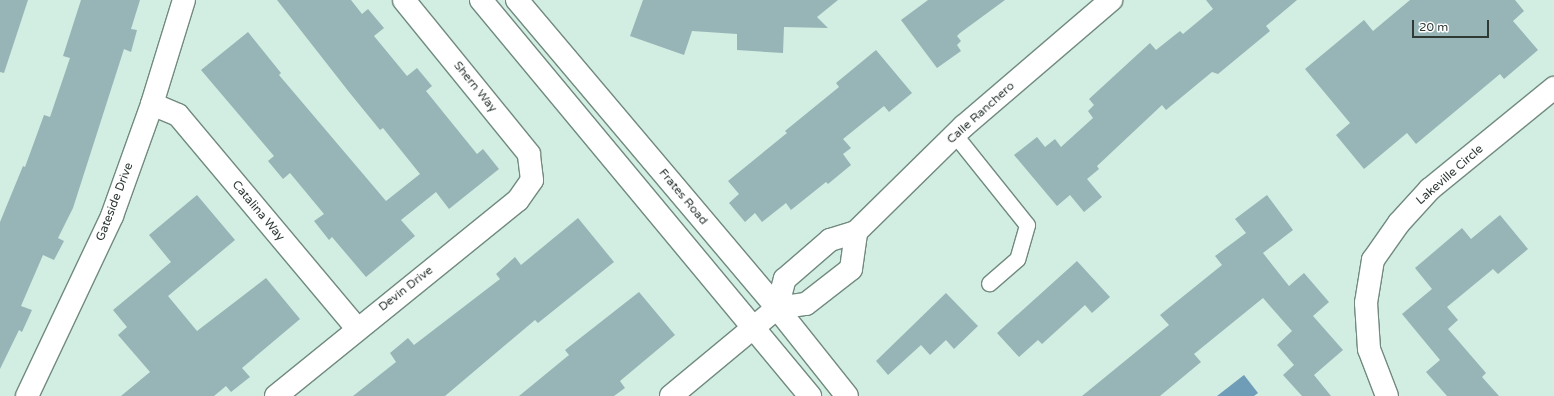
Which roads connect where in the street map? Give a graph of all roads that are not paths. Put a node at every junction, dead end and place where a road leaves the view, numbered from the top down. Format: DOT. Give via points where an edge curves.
graph roads {
  1 [pos="184,0"];
  2 [pos="404,0"];
  3 [pos="481,0"];
  4 [pos="517,0"];
  5 [pos="1111,0"];
  6 [pos="1554,88"];
  7 [pos="152,104"];
  8 [pos="955,135"];
  9 [pos="532,180"];
  10 [pos="856,232"];
  11 [pos="989,283"];
  12 [pos="777,308"];
  13 [pos="357,328"];
  14 [pos="754,328"];
  15 [pos="27,396"];
  16 [pos="276,396"];
  17 [pos="671,396"];
  18 [pos="810,396"];
  19 [pos="847,396"];
  20 [pos="1387,396"];
  1 -- 7 [label="street, Gateside Drive"];
  2 -- 9 [label="street, Shern Way" via="529,154"];
  3 -- 14 [label="street"];
  4 -- 12 [label="street, Frates Road"];
  5 -- 8 [label="street, Calle Ranchero"];
  6 -- 20 [label="street, Lakeville Circle" via="1430,189 1398,223 1373,260 1366,304 1369,349"];
  7 -- 13 [label="street, Catalina Way" via="178,115"];
  7 -- 15 [label="street, Gateside Drive" via="112,216"];
  8 -- 10 [label="street, Calle Ranchero"];
  8 -- 11 [label="lane" via="1027,225 1017,260"];
  9 -- 13 [label="street, Devin Drive" via="518,200"];
  10 -- 12 [label="street, Calle Ranchero" via="830,240 786,278"];
  10 -- 12 [label="street" via="851,270 806,304"];
  12 -- 14 [label="street"];
  12 -- 19 [label="street, Frates Road"];
  13 -- 16 [label="street, Devin Drive"];
  14 -- 17 [label="street"];
  14 -- 18 [label="street"];
}
